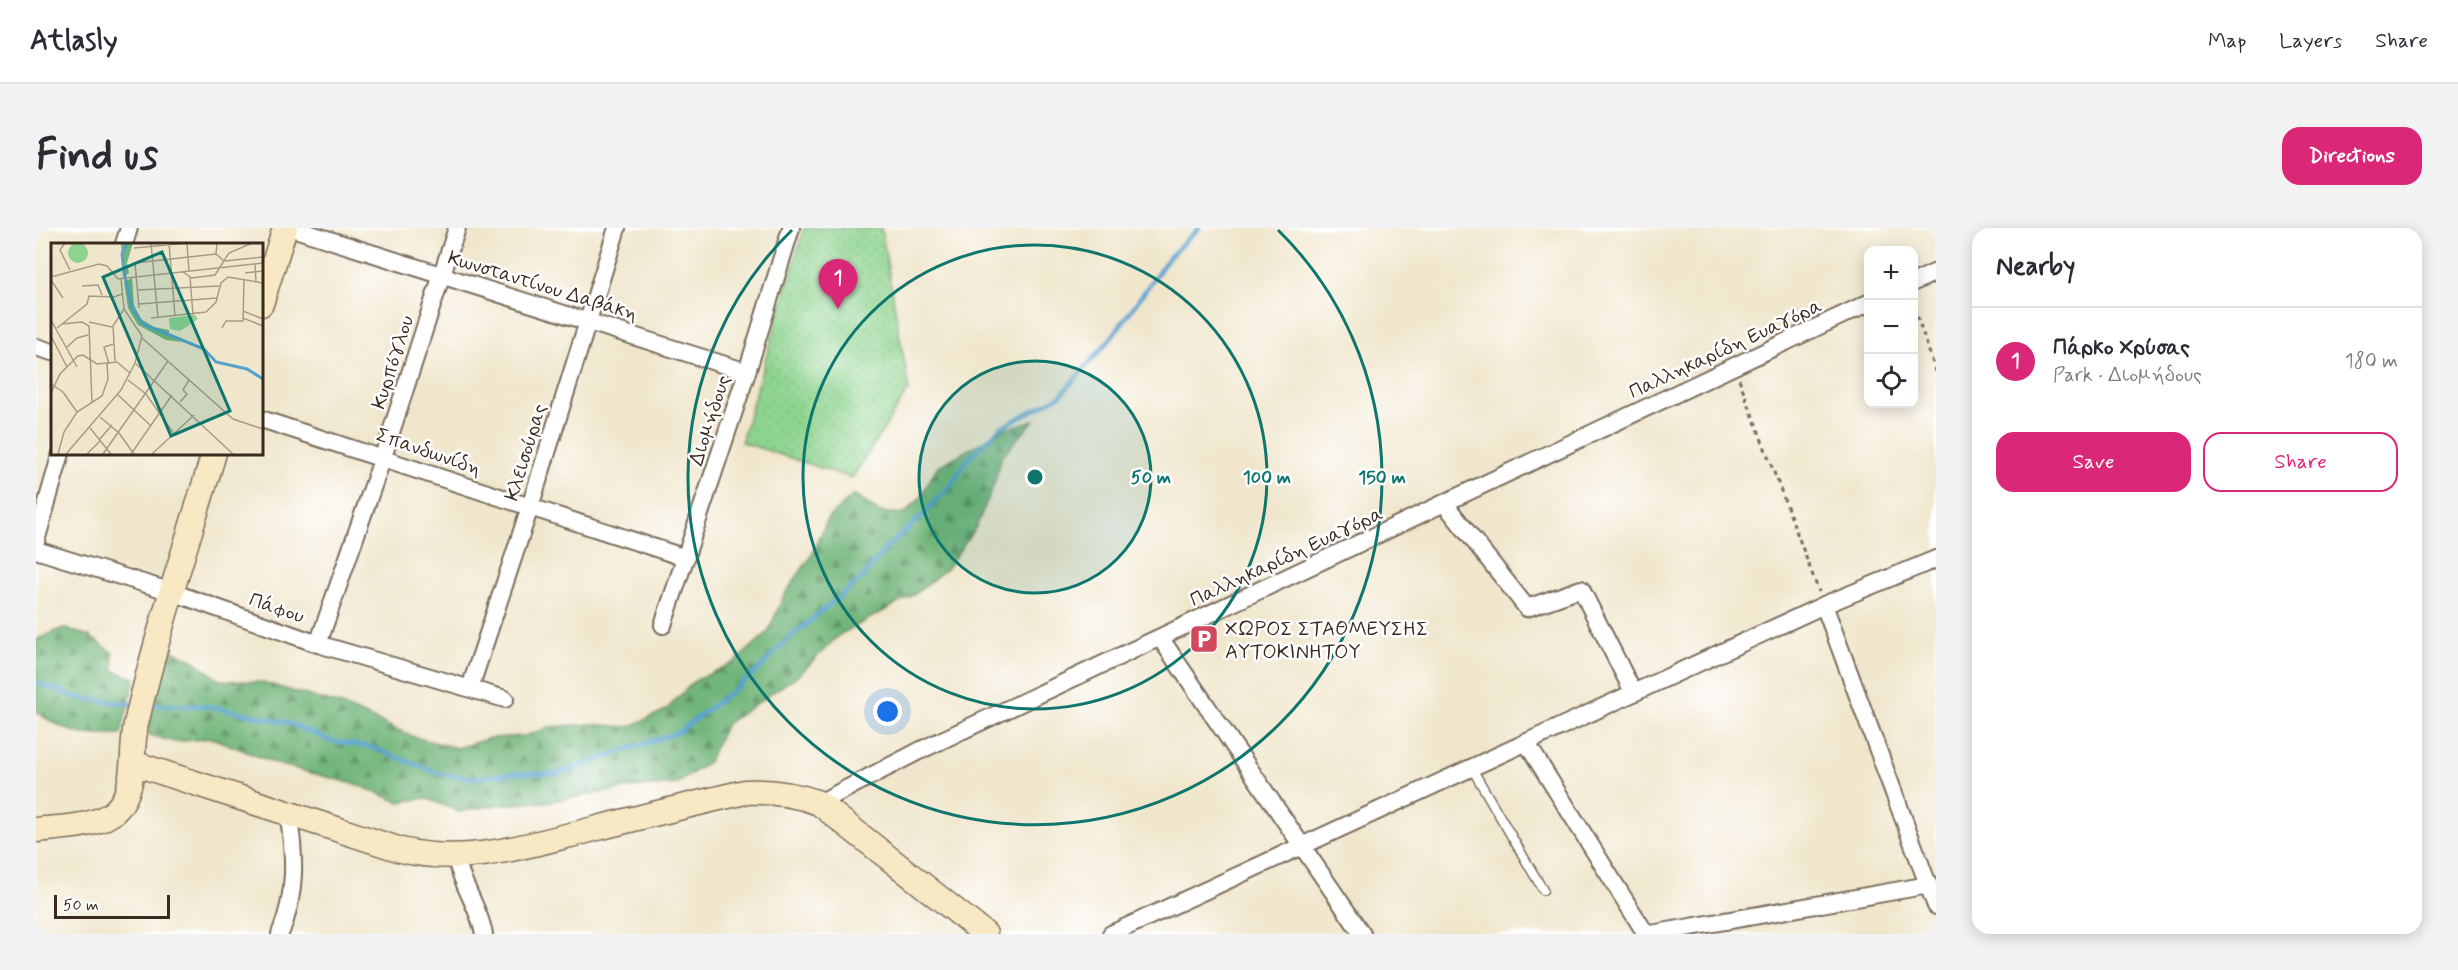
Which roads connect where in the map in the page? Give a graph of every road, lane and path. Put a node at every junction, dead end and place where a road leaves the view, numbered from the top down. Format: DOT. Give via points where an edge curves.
graph roads {
  1 [pos="129,228"];
  2 [pos="285,228"];
  3 [pos="292,228"];
  4 [pos="458,228"];
  5 [pos="617,228"];
  6 [pos="791,228"];
  7 [pos="124,243"];
  8 [pos="1936,272"];
  9 [pos="441,277"];
  10 [pos="1918,280"];
  11 [pos="262,301"];
  12 [pos="1864,305"];
  13 [pos="589,320"];
  14 [pos="1918,320"];
  15 [pos="36,347"];
  16 [pos="51,352"];
  17 [pos="1734,367"];
  18 [pos="747,372"];
  19 [pos="1936,372"];
  20 [pos="262,419"];
  21 [pos="61,454"];
  22 [pos="214,454"];
  23 [pos="383,457"];
  24 [pos="1445,504"];
  25 [pos="530,507"];
  26 [pos="36,541"];
  27 [pos="36,550"];
  28 [pos="686,558"];
  29 [pos="1936,559"];
  30 [pos="172,592"];
  31 [pos="1824,605"];
  32 [pos="663,625"];
  33 [pos="1161,639"];
  34 [pos="318,644"];
  35 [pos="470,688"];
  36 [pos="1633,692"];
  37 [pos="505,699"];
  38 [pos="1526,742"];
  39 [pos="133,764"];
  40 [pos="1471,767"];
  41 [pos="819,803"];
  42 [pos="288,812"];
  43 [pos="36,830"];
  44 [pos="1302,846"];
  45 [pos="456,858"];
  46 [pos="1929,885"];
  47 [pos="1543,890"];
  48 [pos="1936,906"];
  49 [pos="280,934"];
  50 [pos="484,934"];
  51 [pos="985,934"];
  52 [pos="1111,934"];
  53 [pos="1362,934"];
  54 [pos="1646,934"];
  55 [pos="1651,934"];
  1 -- 7 [label="street"];
  2 -- 11 [label="street"];
  3 -- 9 [label="street, Κωνσταντίνου Δαβάκη"];
  4 -- 9 [label="street, Κυρπόγλου"];
  5 -- 13 [label="street, Κλεισούρας"];
  6 -- 18 [label="street, Διομήδους"];
  8 -- 10 [label="street"];
  9 -- 13 [label="street, Κωνσταντίνου Δαβάκη"];
  9 -- 23 [label="street, Κυρπόγλου"];
  12 -- 17 [label="street, Παλληκαρίδη Ευαγόρα"];
  13 -- 18 [label="street, Κωνσταντίνου Δαβάκη"];
  13 -- 25 [label="street, Κλεισούρας"];
  14 -- 19 [label="path"];
  15 -- 16 [label="street"];
  17 -- 24 [label="street, Παλληκαρίδη Ευαγόρα"];
  17 -- 31 [label="path"];
  18 -- 28 [label="street, Διομήδους"];
  20 -- 23 [label="street, Σπανδωνίδη"];
  21 -- 26 [label="street"];
  22 -- 30 [label="street"];
  23 -- 25 [label="street, Σπανδωνίδη"];
  23 -- 34 [label="street, Κυρπόγλου"];
  24 -- 33 [label="street, Παλληκαρίδη Ευαγόρα"];
  24 -- 36 [label="street" via="1527,608 1581,589"];
  25 -- 28 [label="street, Σπανδωνίδη"];
  25 -- 35 [label="street, Κλεισούρας"];
  27 -- 30 [label="street, Πάφου"];
  28 -- 32 [label="street, Διομήδους"];
  29 -- 31 [label="street"];
  30 -- 34 [label="street, Πάφου"];
  30 -- 39 [label="street" via="135,731"];
  31 -- 36 [label="street"];
  31 -- 46 [label="street"];
  33 -- 41 [label="street, Παλληκαρίδη Ευαγόρα" via="919,751"];
  33 -- 44 [label="street"];
  34 -- 35 [label="street, Πάφου"];
  35 -- 37 [label="street, Πάφου"];
  36 -- 38 [label="street"];
  38 -- 40 [label="street"];
  38 -- 54 [label="street"];
  39 -- 42 [label="street"];
  39 -- 43 [label="street" via="128,787 115,810 88,822"];
  40 -- 44 [label="street"];
  40 -- 47 [label="lane"];
  41 -- 45 [label="street" via="778,793 745,792 519,848"];
  41 -- 51 [label="street"];
  42 -- 45 [label="street" via="401,850"];
  42 -- 49 [label="street" via="294,883 290,911"];
  44 -- 52 [label="street"];
  44 -- 53 [label="street"];
  45 -- 50 [label="street"];
  46 -- 48 [label="street"];
  46 -- 55 [label="street"];
}
